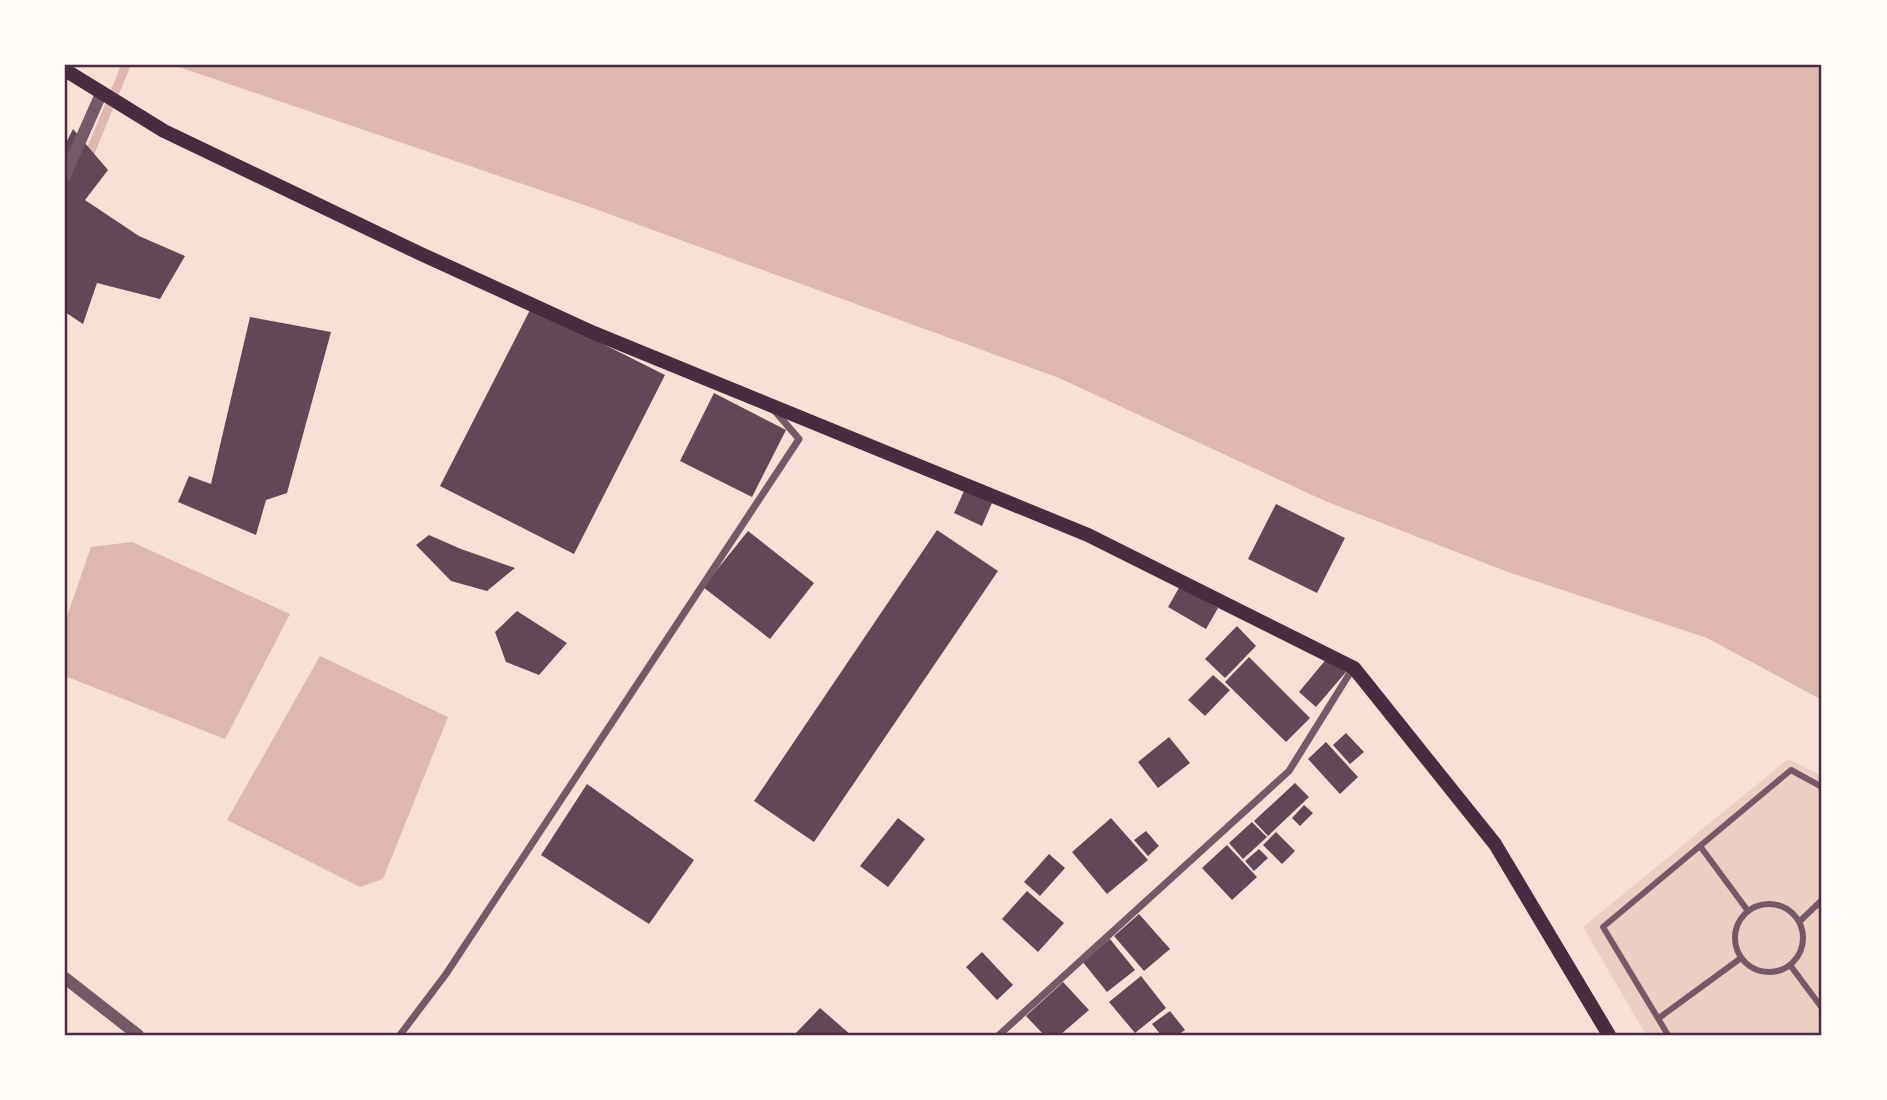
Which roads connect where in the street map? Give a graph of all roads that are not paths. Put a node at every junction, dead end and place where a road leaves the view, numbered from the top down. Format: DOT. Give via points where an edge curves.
graph roads {
  1 [pos="65,70"];
  2 [pos="101,94"];
  3 [pos="65,175"];
  4 [pos="771,406"];
  5 [pos="1354,668"];
  6 [pos="1822,786"];
  7 [pos="1700,846"];
  8 [pos="1822,900"];
  9 [pos="1748,911"];
  10 [pos="1799,922"];
  11 [pos="1741,958"];
  12 [pos="1790,965"];
  13 [pos="65,978"];
  14 [pos="1822,1008"];
  15 [pos="1659,1018"];
  16 [pos="120,1021"];
  17 [pos="123,1035"];
  18 [pos="138,1035"];
  19 [pos="400,1035"];
  20 [pos="999,1035"];
  21 [pos="1609,1035"];
  22 [pos="1668,1035"];
  1 -- 2 [label="main road"];
  2 -- 3 [label="street"];
  2 -- 4 [label="main road" via="164,131 434,260"];
  4 -- 5 [label="main road" via="1087,535"];
  4 -- 19 [label="street" via="799,439 446,974"];
  5 -- 20 [label="street" via="1289,771"];
  5 -- 21 [label="main road" via="1495,844"];
  6 -- 7 [label="street" via="1791,770"];
  7 -- 9 [label="street"];
  7 -- 15 [label="street" via="1603,927"];
  8 -- 10 [label="street"];
  9 -- 10 [label="street" via="1770,904 1792,912"];
  9 -- 11 [label="street" via="1735,932"];
  10 -- 12 [label="street" via="1803,945"];
  11 -- 12 [label="street" via="1756,970 1768,972"];
  11 -- 15 [label="street"];
  12 -- 14 [label="street"];
  13 -- 16 [label="street"];
  15 -- 22 [label="street"];
  16 -- 17 [label="street"];
  16 -- 18 [label="street"];
}
